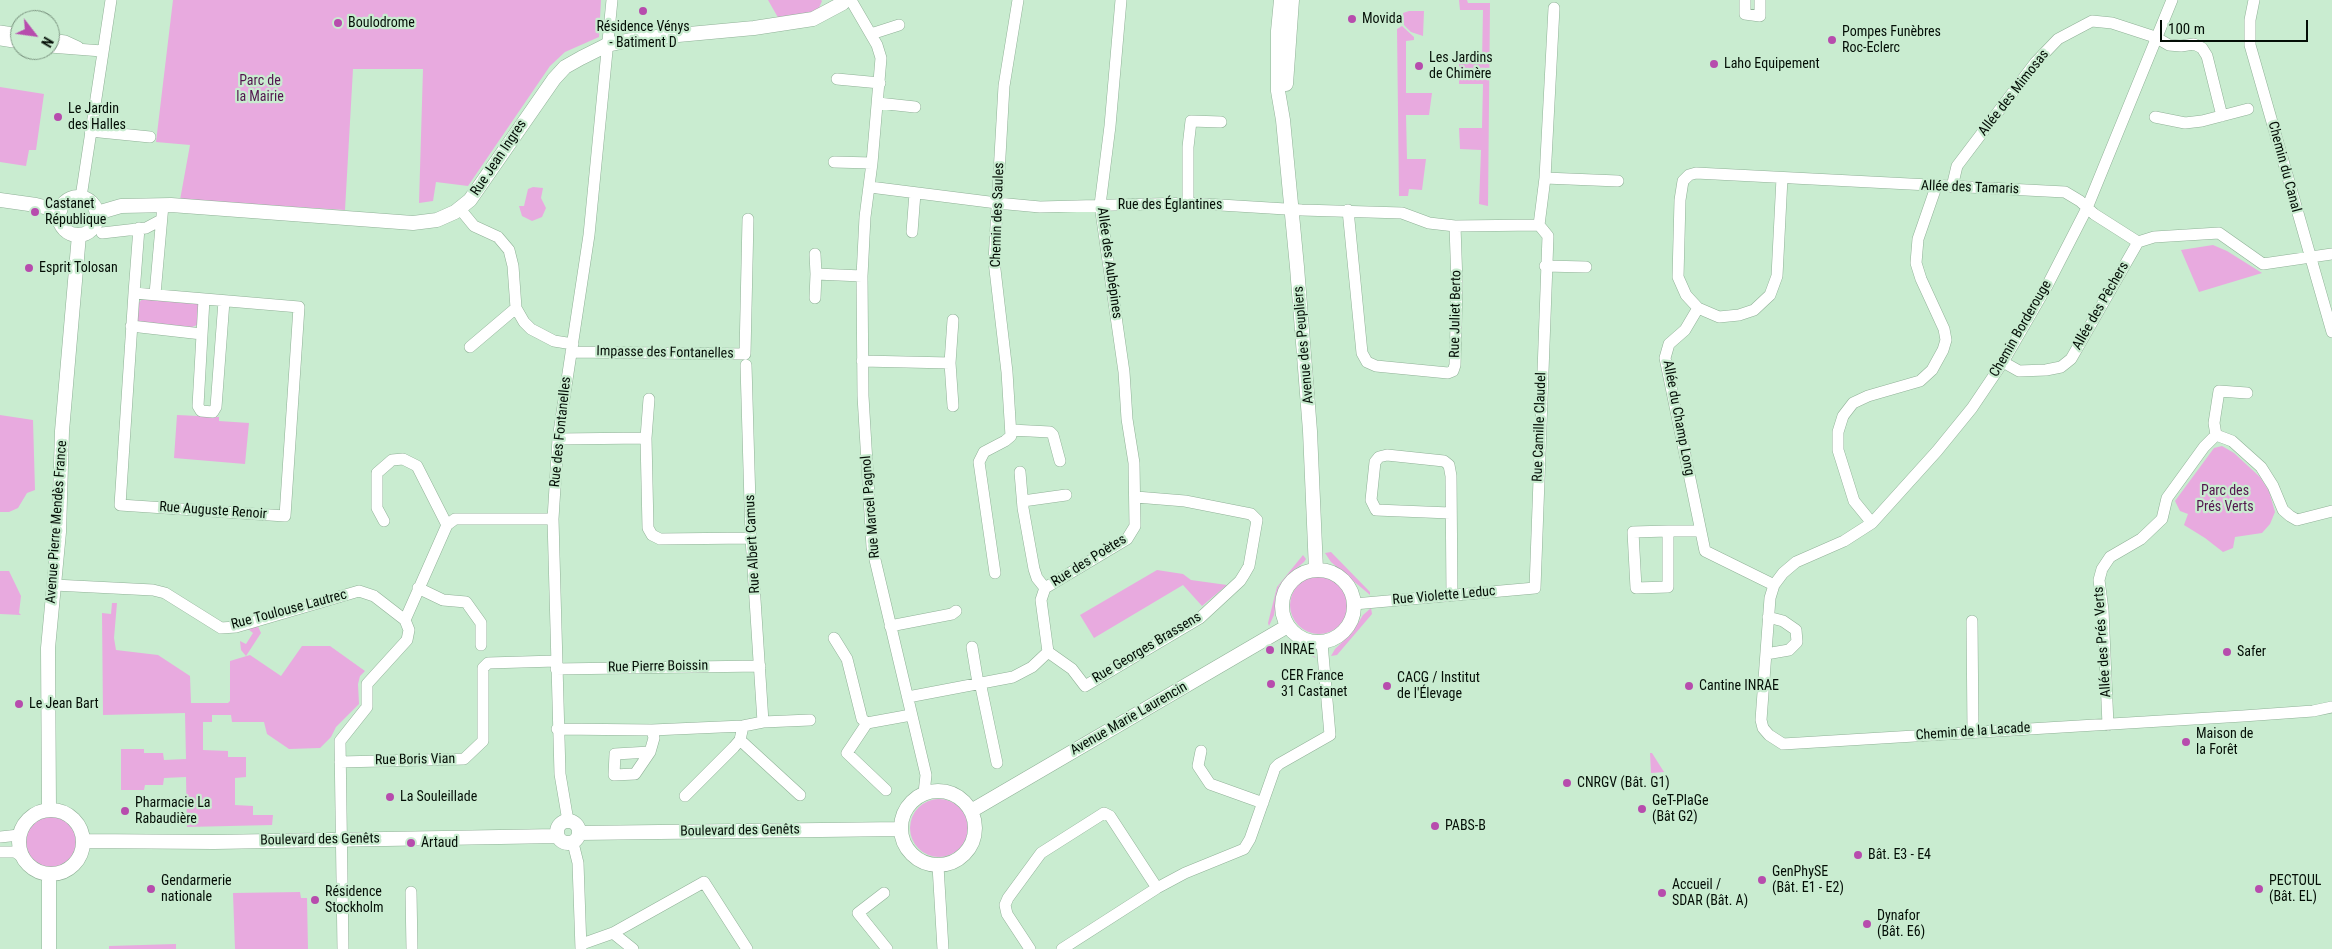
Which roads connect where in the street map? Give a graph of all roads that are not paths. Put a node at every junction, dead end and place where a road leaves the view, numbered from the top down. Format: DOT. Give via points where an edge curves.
graph roads {
  1 [pos="112,0"];
  2 [pos="612,0"];
  3 [pos="1018,0"];
  4 [pos="1121,0"];
  5 [pos="1282,0"];
  6 [pos="1292,0"];
  7 [pos="1745,0"];
  8 [pos="1760,0"];
  9 [pos="2172,0"];
  10 [pos="2254,0"];
  11 [pos="847,1"];
  12 [pos="1554,8"];
  13 [pos="899,25"];
  14 [pos="871,34"];
  15 [pos="2155,37"];
  16 [pos="60,40"];
  17 [pos="607,44"];
  18 [pos="60,48"];
  19 [pos="79,48"];
  20 [pos="102,51"];
  21 [pos="837,79"];
  22 [pos="880,83"];
  23 [pos="878,104"];
  24 [pos="915,106"];
  25 [pos="2248,109"];
  26 [pos="2222,116"];
  27 [pos="2155,117"];
  28 [pos="1284,120"];
  29 [pos="1221,122"];
  30 [pos="90,131"];
  31 [pos="150,137"];
  32 [pos="834,162"];
  33 [pos="872,163"];
  34 [pos="1546,178"];
  35 [pos="1782,178"];
  36 [pos="1618,181"];
  37 [pos="870,187"];
  38 [pos="1936,187"];
  39 [pos="1952,187"];
  40 [pos="915,192"];
  41 [pos="81,197"];
  42 [pos="0,200"];
  43 [pos="1188,203"];
  44 [pos="997,204"];
  45 [pos="163,205"];
  46 [pos="1100,205"];
  47 [pos="460,208"];
  48 [pos="2087,208"];
  49 [pos="1292,209"];
  50 [pos="1348,210"];
  51 [pos="60,211"];
  52 [pos="97,213"];
  53 [pos="748,219"];
  54 [pos="161,220"];
  55 [pos="1539,225"];
  56 [pos="1455,226"];
  57 [pos="139,228"];
  58 [pos="912,232"];
  59 [pos="102,233"];
  60 [pos="78,235"];
  61 [pos="2138,242"];
  62 [pos="815,254"];
  63 [pos="2332,254"];
  64 [pos="2309,258"];
  65 [pos="1545,266"];
  66 [pos="1586,267"];
  67 [pos="816,274"];
  68 [pos="862,276"];
  69 [pos="134,292"];
  70 [pos="155,294"];
  71 [pos="815,298"];
  72 [pos="204,299"];
  73 [pos="224,300"];
  74 [pos="516,308"];
  75 [pos="1698,308"];
  76 [pos="953,320"];
  77 [pos="131,326"];
  78 [pos="2332,332"];
  79 [pos="202,334"];
  80 [pos="470,347"];
  81 [pos="572,348"];
  82 [pos="862,362"];
  83 [pos="2003,362"];
  84 [pos="950,363"];
  85 [pos="746,365"];
  86 [pos="2247,393"];
  87 [pos="649,399"];
  88 [pos="953,406"];
  89 [pos="1011,430"];
  90 [pos="2216,435"];
  91 [pos="646,438"];
  92 [pos="558,439"];
  93 [pos="1060,461"];
  94 [pos="1020,472"];
  95 [pos="1066,495"];
  96 [pos="1136,497"];
  97 [pos="1023,501"];
  98 [pos="2332,511"];
  99 [pos="1450,513"];
  100 [pos="553,518"];
  101 [pos="384,520"];
  102 [pos="1872,523"];
  103 [pos="447,525"];
  104 [pos="1668,531"];
  105 [pos="1700,531"];
  106 [pos="751,538"];
  107 [pos="1316,570"];
  108 [pos="995,572"];
  109 [pos="54,585"];
  110 [pos="1774,585"];
  111 [pos="418,588"];
  112 [pos="1045,588"];
  113 [pos="1535,588"];
  114 [pos="1452,595"];
  115 [pos="1354,604"];
  116 [pos="956,611"];
  117 [pos="1768,617"];
  118 [pos="405,620"];
  119 [pos="1972,621"];
  120 [pos="890,626"];
  121 [pos="1286,627"];
  122 [pos="834,638"];
  123 [pos="1322,643"];
  124 [pos="481,646"];
  125 [pos="972,647"];
  126 [pos="1048,652"];
  127 [pos="1766,654"];
  128 [pos="556,665"];
  129 [pos="760,666"];
  130 [pos="979,683"];
  131 [pos="908,697"];
  132 [pos="2332,707"];
  133 [pos="912,715"];
  134 [pos="810,720"];
  135 [pos="763,722"];
  136 [pos="867,723"];
  137 [pos="2108,725"];
  138 [pos="743,726"];
  139 [pos="558,729"];
  140 [pos="652,730"];
  141 [pos="1973,732"];
  142 [pos="740,740"];
  143 [pos="1201,751"];
  144 [pos="650,752"];
  145 [pos="340,762"];
  146 [pos="997,763"];
  147 [pos="886,790"];
  148 [pos="924,793"];
  149 [pos="800,795"];
  150 [pos="684,796"];
  151 [pos="1262,803"];
  152 [pos="49,809"];
  153 [pos="972,811"];
  154 [pos="568,821"];
  155 [pos="900,830"];
  156 [pos="19,835"];
  157 [pos="557,836"];
  158 [pos="0,837"];
  159 [pos="576,838"];
  160 [pos="342,839"];
  161 [pos="83,841"];
  162 [pos="0,852"];
  163 [pos="23,858"];
  164 [pos="938,866"];
  165 [pos="49,874"];
  166 [pos="1157,888"];
  167 [pos="412,892"];
  168 [pos="884,893"];
  169 [pos="613,933"];
  170 [pos="581,946"];
  171 [pos="49,949"];
  172 [pos="343,949"];
  173 [pos="412,949"];
  174 [pos="633,949"];
  175 [pos="747,949"];
  176 [pos="887,949"];
  177 [pos="943,949"];
  178 [pos="1030,949"];
  179 [pos="1062,949"];
  1 -- 20 [label="street"];
  2 -- 17 [label="street, Rue des Fontanelles"];
  3 -- 44 [label="street, Chemin des Saules" via="1004,86"];
  4 -- 46 [label="street, Allée des Aubépines"];
  5 -- 28 [label="street, Avenue des Peupliers" via="1277,60 1278,91"];
  6 -- 28 [label="street, Avenue des Peupliers"];
  7 -- 8 [label="street" via="1744,14 1760,16"];
  9 -- 15 [label="street, Chemin Borderouge"];
  10 -- 64 [label="street, Chemin du Canal" via="2250,45"];
  11 -- 14 [label="street, Rue Marcel Pagnol"];
  11 -- 17 [label="street, Rue Jean Ingres" via="813,18 754,28"];
  12 -- 34 [label="street, Rue Camille Claudel"];
  13 -- 14 [label="street"];
  14 -- 22 [label="street, Rue Marcel Pagnol" via="881,58"];
  15 -- 26 [label="street, Allée des Mimosas" via="2169,45 2194,44 2202,48 2207,56"];
  15 -- 39 [label="street, Allée des Mimosas" via="2112,23 2092,21 2058,39 2035,62 1957,166"];
  15 -- 48 [label="street, Chemin Borderouge"];
  16 -- 19 [label="street"];
  17 -- 47 [label="street, Rue Jean Ingres" via="565,67 554,79 470,200"];
  17 -- 81 [label="street, Rue des Fontanelles" via="588,235"];
  18 -- 19 [label="street"];
  19 -- 20 [label="street"];
  20 -- 30 [label="street"];
  21 -- 22 [label="street"];
  22 -- 23 [label="street, Rue Marcel Pagnol"];
  23 -- 24 [label="street"];
  23 -- 33 [label="street, Rue Marcel Pagnol"];
  25 -- 26 [label="street"];
  26 -- 27 [label="street" via="2184,122"];
  28 -- 49 [label="street, Avenue des Peupliers"];
  29 -- 43 [label="street" via="1191,121"];
  30 -- 31 [label="street"];
  30 -- 41 [label="street"];
  32 -- 33 [label="street"];
  33 -- 37 [label="street, Rue Marcel Pagnol"];
  34 -- 36 [label="street"];
  34 -- 55 [label="street, Rue Camille Claudel"];
  35 -- 38 [label="street, Allée des Tamaris"];
  35 -- 75 [label="street" via="1777,276 1770,295 1754,310 1739,315 1719,316"];
  35 -- 75 [label="street" via="1696,173 1683,181 1678,277 1686,295"];
  37 -- 40 [label="street, Rue des Églantines"];
  37 -- 68 [label="street, Rue Marcel Pagnol"];
  38 -- 39 [label="street, Allée des Tamaris"];
  38 -- 102 [label="street" via="1918,239 1916,263 1920,279 1944,329 1944,350 1932,370 1920,381 1853,403 1843,416 1838,432 1838,450 1854,501"];
  39 -- 48 [label="street, Allée des Tamaris" via="2065,192"];
  40 -- 44 [label="street, Rue des Églantines"];
  40 -- 58 [label="street"];
  41 -- 51 [label="street" via="68,200"];
  41 -- 52 [label="street" via="90,200"];
  42 -- 51 [label="street"];
  43 -- 46 [label="street, Rue des Églantines"];
  43 -- 49 [label="street, Rue des Églantines"];
  44 -- 46 [label="street, Rue des Églantines" via="1040,207"];
  44 -- 89 [label="street, Chemin des Saules" via="994,261"];
  45 -- 47 [label="street, Rue Jean Ingres" via="422,223 437,220"];
  45 -- 52 [label="street, Rue Jean Ingres" via="121,206"];
  45 -- 54 [label="street"];
  46 -- 96 [label="street, Allée des Aubépines" via="1124,372"];
  47 -- 74 [label="street" via="474,226 498,237 508,250 513,266"];
  48 -- 61 [label="street, Allée des Tamaris"];
  48 -- 83 [label="street, Chemin Borderouge"];
  49 -- 50 [label="street, Rue des Églantines"];
  49 -- 107 [label="street, Avenue des Peupliers" via="1310,430"];
  50 -- 56 [label="street, Rue des Églantines" via="1402,213 1428,223"];
  50 -- 56 [label="street, Rue Juliet Berto" via="1362,353 1367,362 1376,366 1453,371 1457,284"];
  51 -- 60 [label="street" via="63,228"];
  52 -- 60 [label="street" via="95,226"];
  53 -- 81 [label="street, Impasse des Fontanelles" via="745,354"];
  54 -- 57 [label="street"];
  54 -- 70 [label="street"];
  55 -- 56 [label="street, Rue des Églantines"];
  55 -- 65 [label="street, Rue Camille Claudel" via="1548,236"];
  57 -- 59 [label="street"];
  57 -- 69 [label="street, Rue Auguste Renoir"];
  60 -- 109 [label="street, Avenue Pierre Mendès France" via="62,431"];
  61 -- 64 [label="street" via="2154,237 2219,234 2263,264"];
  61 -- 83 [label="street, Allée des Pêchers" via="2071,358 2061,367 2019,371"];
  62 -- 67 [label="street"];
  63 -- 64 [label="street"];
  64 -- 78 [label="street, Chemin du Canal"];
  65 -- 66 [label="street"];
  65 -- 113 [label="street, Rue Camille Claudel"];
  67 -- 68 [label="street"];
  67 -- 71 [label="street"];
  68 -- 82 [label="street, Rue Marcel Pagnol"];
  69 -- 70 [label="street, Rue Auguste Renoir"];
  69 -- 77 [label="street, Rue Auguste Renoir"];
  70 -- 72 [label="street, Rue Auguste Renoir"];
  72 -- 73 [label="street, Rue Auguste Renoir"];
  72 -- 79 [label="street"];
  73 -- 77 [label="street, Rue Auguste Renoir" via="299,307 285,516 120,505"];
  73 -- 79 [label="street" via="213,412 201,411 198,406"];
  74 -- 80 [label="street"];
  74 -- 81 [label="street" via="531,329"];
  75 -- 105 [label="street, Allée du Champ Long" via="1685,330 1670,344 1665,358"];
  76 -- 84 [label="street"];
  77 -- 79 [label="street"];
  81 -- 92 [label="street, Rue des Fontanelles"];
  82 -- 84 [label="street"];
  82 -- 120 [label="street, Rue Marcel Pagnol" via="872,547"];
  83 -- 102 [label="street, Chemin Borderouge" via="1937,452"];
  84 -- 88 [label="street"];
  85 -- 106 [label="street, Rue Albert Camus"];
  86 -- 90 [label="street" via="2219,391 2214,423"];
  87 -- 91 [label="street"];
  89 -- 93 [label="street" via="1050,432 1054,435"];
  89 -- 108 [label="street" via="1010,436 984,452 979,462"];
  90 -- 98 [label="street" via="2232,441 2261,467 2282,510 2290,516 2297,520"];
  90 -- 137 [label="street, Allée des Prés Verts" via="2167,498 2162,519 2142,539 2110,557 2102,569 2099,580"];
  91 -- 92 [label="street"];
  91 -- 106 [label="street" via="648,528 652,535 660,539"];
  92 -- 100 [label="street, Rue des Fontanelles"];
  94 -- 97 [label="street"];
  95 -- 97 [label="street"];
  96 -- 112 [label="street, Rue des Poètes" via="1135,526 1127,539"];
  96 -- 126 [label="street, Rue Georges Brassens" via="1251,514 1257,520 1245,574 1200,618 1085,686 1072,668"];
  97 -- 112 [label="street" via="1034,569"];
  99 -- 99 [label="street" via="1451,476 1449,465 1444,460 1387,455 1375,462 1372,500 1376,510"];
  99 -- 114 [label="street"];
  100 -- 103 [label="street" via="455,519"];
  100 -- 128 [label="street, Rue des Fontanelles"];
  101 -- 103 [label="street" via="377,508 377,472 392,460 403,459 417,466"];
  102 -- 110 [label="street, Chemin Borderouge" via="1844,541 1796,562"];
  103 -- 111 [label="street"];
  104 -- 104 [label="street" via="1633,532 1636,588 1668,587"];
  104 -- 105 [label="street"];
  105 -- 110 [label="street, Allée du Champ Long" via="1705,550"];
  106 -- 129 [label="street, Rue Albert Camus"];
  107 -- 115 [label="street" via="1330,572 1340,578 1349,588"];
  107 -- 121 [label="street" via="1297,576 1284,592 1281,604"];
  109 -- 118 [label="street, Rue Toulouse Lautrec" via="165,593 221,628 236,628 359,592 374,596"];
  109 -- 152 [label="street, Avenue Pierre Mendès France" via="48,648"];
  110 -- 117 [label="street, Chemin de la Lacade"];
  111 -- 118 [label="street"];
  111 -- 124 [label="street" via="443,600 466,602 481,623"];
  112 -- 126 [label="street, Rue des Poètes" via="1041,600"];
  113 -- 114 [label="street, Rue Violette Leduc"];
  114 -- 115 [label="street, Rue Violette Leduc"];
  115 -- 123 [label="street" via="1352,620 1345,631"];
  116 -- 120 [label="street"];
  117 -- 127 [label="street, Chemin de la Lacade"];
  117 -- 127 [label="street" via="1783,621 1796,630 1798,642 1789,650"];
  118 -- 145 [label="street" via="409,630 407,640 367,684 367,707 340,741"];
  119 -- 141 [label="street"];
  120 -- 131 [label="street, Rue Marcel Pagnol"];
  121 -- 123 [label="street" via="1296,636 1312,643"];
  121 -- 153 [label="street, Avenue Marie Laurencin"];
  122 -- 136 [label="street" via="847,660 862,719"];
  123 -- 151 [label="street" via="1330,735 1279,764"];
  125 -- 130 [label="street"];
  126 -- 130 [label="street" via="1032,668 1013,677"];
  127 -- 141 [label="street, Chemin de la Lacade" via="1761,720 1769,735 1783,744"];
  128 -- 129 [label="street, Rue Pierre Boissin"];
  128 -- 139 [label="street, Rue des Fontanelles"];
  128 -- 145 [label="street, Rue Boris Vian" via="488,663 483,668 483,741 464,759"];
  129 -- 135 [label="street, Rue Albert Camus"];
  130 -- 131 [label="street"];
  130 -- 146 [label="street"];
  131 -- 133 [label="street, Rue Marcel Pagnol"];
  132 -- 137 [label="street, Chemin de la Lacade" via="2313,712"];
  133 -- 136 [label="street"];
  133 -- 148 [label="street, Rue Marcel Pagnol" via="926,775"];
  134 -- 135 [label="street"];
  135 -- 138 [label="street"];
  136 -- 147 [label="street" via="847,752"];
  137 -- 141 [label="street, Chemin de la Lacade"];
  138 -- 140 [label="street"];
  138 -- 142 [label="street"];
  139 -- 140 [label="street"];
  139 -- 154 [label="street, Rue des Fontanelles" via="560,774"];
  140 -- 144 [label="street" via="654,738"];
  142 -- 149 [label="street"];
  142 -- 150 [label="street"];
  143 -- 151 [label="street" via="1198,766 1210,784"];
  145 -- 160 [label="street"];
  148 -- 153 [label="street" via="944,791 959,797"];
  148 -- 155 [label="street" via="907,807"];
  151 -- 166 [label="street" via="1244,849"];
  152 -- 156 [label="street" via="30,817"];
  152 -- 161 [label="street" via="70,816 77,823"];
  153 -- 164 [label="street" via="974,840 968,851 959,859"];
  154 -- 157 [label="street" via="558,826"];
  154 -- 159 [label="street" via="576,824"];
  155 -- 159 [label="street, Boulevard des Genêts"];
  155 -- 164 [label="street" via="904,844 913,856"];
  156 -- 158 [label="street"];
  156 -- 163 [label="street"];
  157 -- 159 [label="street" via="564,843"];
  157 -- 160 [label="street, Boulevard des Genêts"];
  159 -- 170 [label="street"];
  160 -- 161 [label="street, Boulevard des Genêts"];
  160 -- 172 [label="street"];
  161 -- 165 [label="street" via="81,854 73,865"];
  162 -- 163 [label="street" via="15,852"];
  163 -- 165 [label="street" via="34,869"];
  164 -- 177 [label="street"];
  165 -- 171 [label="street"];
  166 -- 178 [label="street" via="1110,816 1104,813 1041,853 1008,898 1005,905 1007,914"];
  166 -- 179 [label="street"];
  167 -- 173 [label="street"];
  168 -- 176 [label="street" via="858,913"];
  169 -- 170 [label="street"];
  169 -- 174 [label="street"];
  169 -- 175 [label="street" via="704,882"];
}
